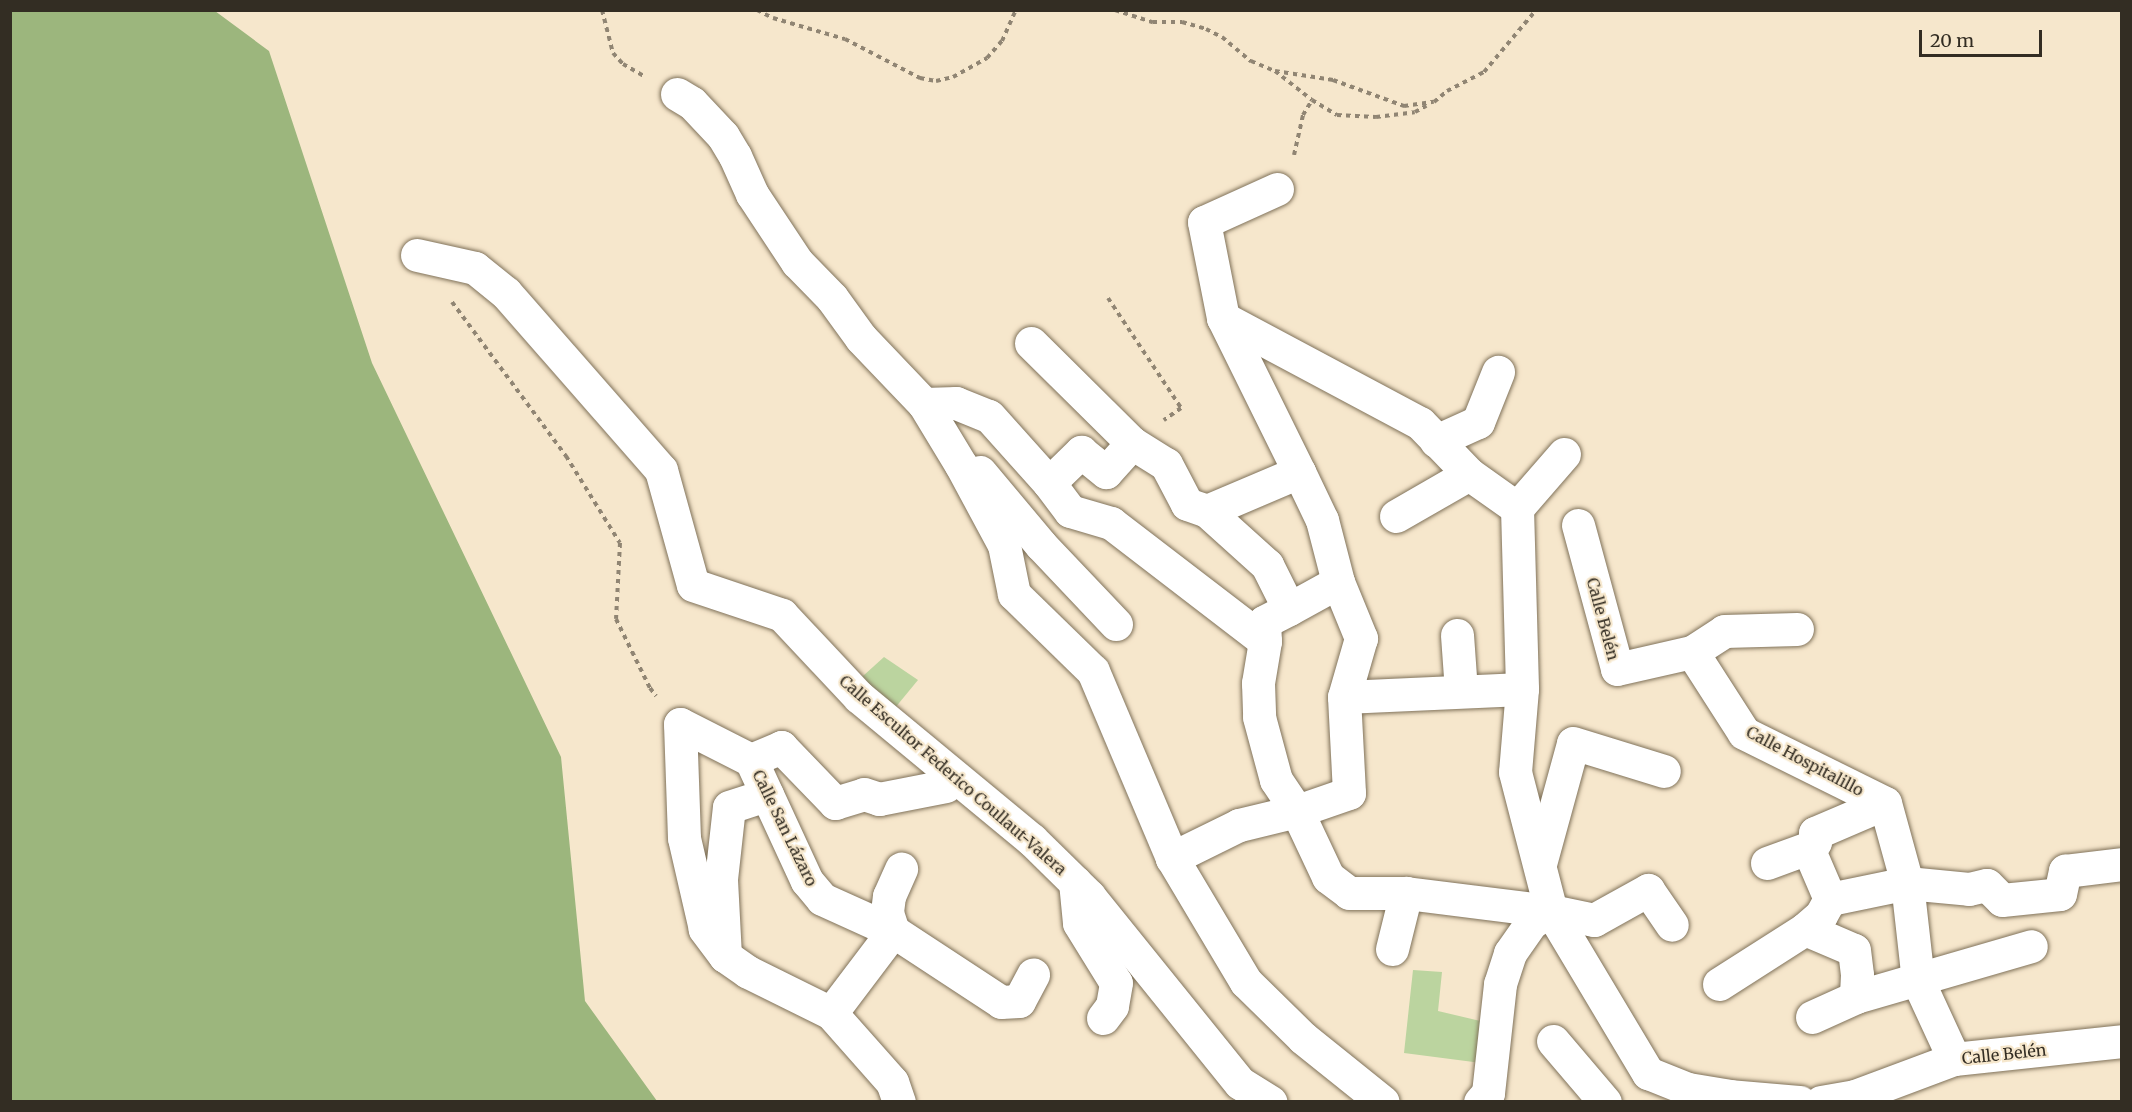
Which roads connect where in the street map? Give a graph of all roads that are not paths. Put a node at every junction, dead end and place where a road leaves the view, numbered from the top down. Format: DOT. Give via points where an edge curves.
graph roads {
  1 [pos="677,94"];
  2 [pos="1277,189"];
  3 [pos="417,255"];
  4 [pos="1223,318"];
  5 [pos="1031,343"];
  6 [pos="1498,372"];
  7 [pos="924,404"];
  8 [pos="1436,441"];
  9 [pos="1132,443"];
  10 [pos="1564,454"];
  11 [pos="961,465"];
  12 [pos="1299,472"];
  13 [pos="1469,474"];
  14 [pos="1049,483"];
  15 [pos="1517,508"];
  16 [pos="1207,511"];
  17 [pos="1396,516"];
  18 [pos="1578,525"];
  19 [pos="1338,582"];
  20 [pos="1289,609"];
  21 [pos="1116,624"];
  22 [pos="1797,629"];
  23 [pos="1458,634"];
  24 [pos="1265,641"];
  25 [pos="1692,652"];
  26 [pos="1522,689"];
  27 [pos="1461,691"];
  28 [pos="1344,697"];
  29 [pos="751,760"];
  30 [pos="1664,771"];
  31 [pos="946,786"];
  32 [pos="767,795"];
  33 [pos="1885,803"];
  34 [pos="1297,811"];
  35 [pos="1808,848"];
  36 [pos="1172,858"];
  37 [pos="1767,863"];
  38 [pos="2121,864"];
  39 [pos="1539,866"];
  40 [pos="902,869"];
  41 [pos="1075,882"];
  42 [pos="1907,883"];
  43 [pos="1406,893"];
  44 [pos="1830,899"];
  45 [pos="1551,911"];
  46 [pos="1672,925"];
  47 [pos="1805,929"];
  48 [pos="893,931"];
  49 [pos="2031,946"];
  50 [pos="1392,949"];
  51 [pos="725,956"];
  52 [pos="1033,975"];
  53 [pos="1918,981"];
  54 [pos="1719,984"];
  55 [pos="1856,997"];
  56 [pos="831,1013"];
  57 [pos="1812,1017"];
  58 [pos="1103,1018"];
  59 [pos="1553,1041"];
  60 [pos="2121,1041"];
  61 [pos="1954,1059"];
  62 [pos="1648,1073"];
  63 [pos="1858,1099"];
  64 [pos="899,1101"];
  65 [pos="1271,1101"];
  66 [pos="1383,1101"];
  67 [pos="1480,1101"];
  68 [pos="1605,1101"];
  69 [pos="1618,1101"];
  70 [pos="1800,1101"];
  71 [pos="1821,1101"];
  1 -- 7 [label="street" via="692,103 723,136 752,194 797,262"];
  2 -- 4 [label="street" via="1204,222"];
  3 -- 41 [label="street, Calle Escultor Federico Coullaut-Valera" via="475,268 506,293 661,470 693,585 782,615 859,697 1032,840"];
  4 -- 8 [label="street" via="1420,423"];
  4 -- 12 [label="street"];
  5 -- 9 [label="street"];
  6 -- 8 [label="street" via="1478,422"];
  7 -- 11 [label="street"];
  7 -- 14 [label="street" via="956,403 989,416"];
  8 -- 13 [label="street"];
  9 -- 14 [label="street" via="1106,472 1081,452"];
  9 -- 16 [label="street" via="1166,464 1187,504"];
  10 -- 15 [label="street"];
  11 -- 21 [label="street" via="983,472 1041,545"];
  11 -- 36 [label="street" via="1004,544 1014,594 1093,671"];
  12 -- 16 [label="street"];
  12 -- 19 [label="street" via="1322,520"];
  13 -- 15 [label="street"];
  13 -- 17 [label="street"];
  14 -- 24 [label="street" via="1070,511 1111,523"];
  15 -- 26 [label="street"];
  16 -- 20 [label="street" via="1267,565"];
  18 -- 25 [label="street, Calle Belén" via="1617,669"];
  19 -- 20 [label="street"];
  19 -- 28 [label="street" via="1361,638"];
  20 -- 24 [label="street" via="1264,622"];
  22 -- 25 [label="street, Calle Belén" via="1724,631"];
  23 -- 27 [label="street"];
  24 -- 34 [label="street" via="1258,682 1259,717 1276,780"];
  25 -- 33 [label="street, Calle Hospitalillo" via="1744,733"];
  26 -- 27 [label="street"];
  26 -- 39 [label="street" via="1515,772"];
  27 -- 28 [label="street"];
  28 -- 34 [label="street" via="1349,793"];
  29 -- 31 [label="street" via="781,747 835,803 864,794 879,799"];
  29 -- 32 [label="street, Calle San Lázaro"];
  29 -- 51 [label="street, Calle San Lázaro" via="680,724 684,838 705,929"];
  30 -- 39 [label="street" via="1573,743"];
  32 -- 48 [label="street, Calle San Lázaro" via="807,881 822,899"];
  32 -- 51 [label="street" via="729,807 722,879"];
  33 -- 35 [label="street, Calle Hospitalillo" via="1815,833 1815,842"];
  33 -- 42 [label="street"];
  34 -- 36 [label="street" via="1239,825"];
  34 -- 43 [label="street" via="1328,877 1349,893"];
  35 -- 37 [label="street, Calle Hospitalillo"];
  35 -- 44 [label="street"];
  36 -- 66 [label="street" via="1246,982 1303,1038"];
  38 -- 42 [label="street" via="2065,871 2060,894 2002,900 1987,885 1969,889"];
  39 -- 45 [label="street"];
  40 -- 48 [label="street" via="887,912"];
  41 -- 58 [label="street" via="1079,923 1116,983 1112,1006"];
  41 -- 65 [label="street, Calle Escultor Federico Coullaut-Valera" via="1240,1083"];
  42 -- 44 [label="street"];
  42 -- 53 [label="street"];
  43 -- 45 [label="street"];
  43 -- 50 [label="street"];
  44 -- 47 [label="street" via="1821,915"];
  45 -- 46 [label="street" via="1594,920 1648,890"];
  45 -- 62 [label="street"];
  45 -- 67 [label="street" via="1532,922 1510,953 1500,984 1488,1093"];
  47 -- 54 [label="street"];
  47 -- 55 [label="street" via="1854,950"];
  48 -- 52 [label="street, Calle San Lázaro" via="1001,1002 1019,1001"];
  48 -- 56 [label="street"];
  49 -- 53 [label="street"];
  51 -- 56 [label="street" via="748,972"];
  53 -- 55 [label="street"];
  53 -- 61 [label="street"];
  55 -- 57 [label="street"];
  56 -- 64 [label="street" via="892,1082"];
  59 -- 68 [label="street"];
  60 -- 61 [label="street, Calle Belén"];
  61 -- 63 [label="street, Calle Belén"];
  62 -- 69 [label="street"];
  62 -- 70 [label="street" via="1688,1089"];
  63 -- 71 [label="street, Calle Belén"];
}
